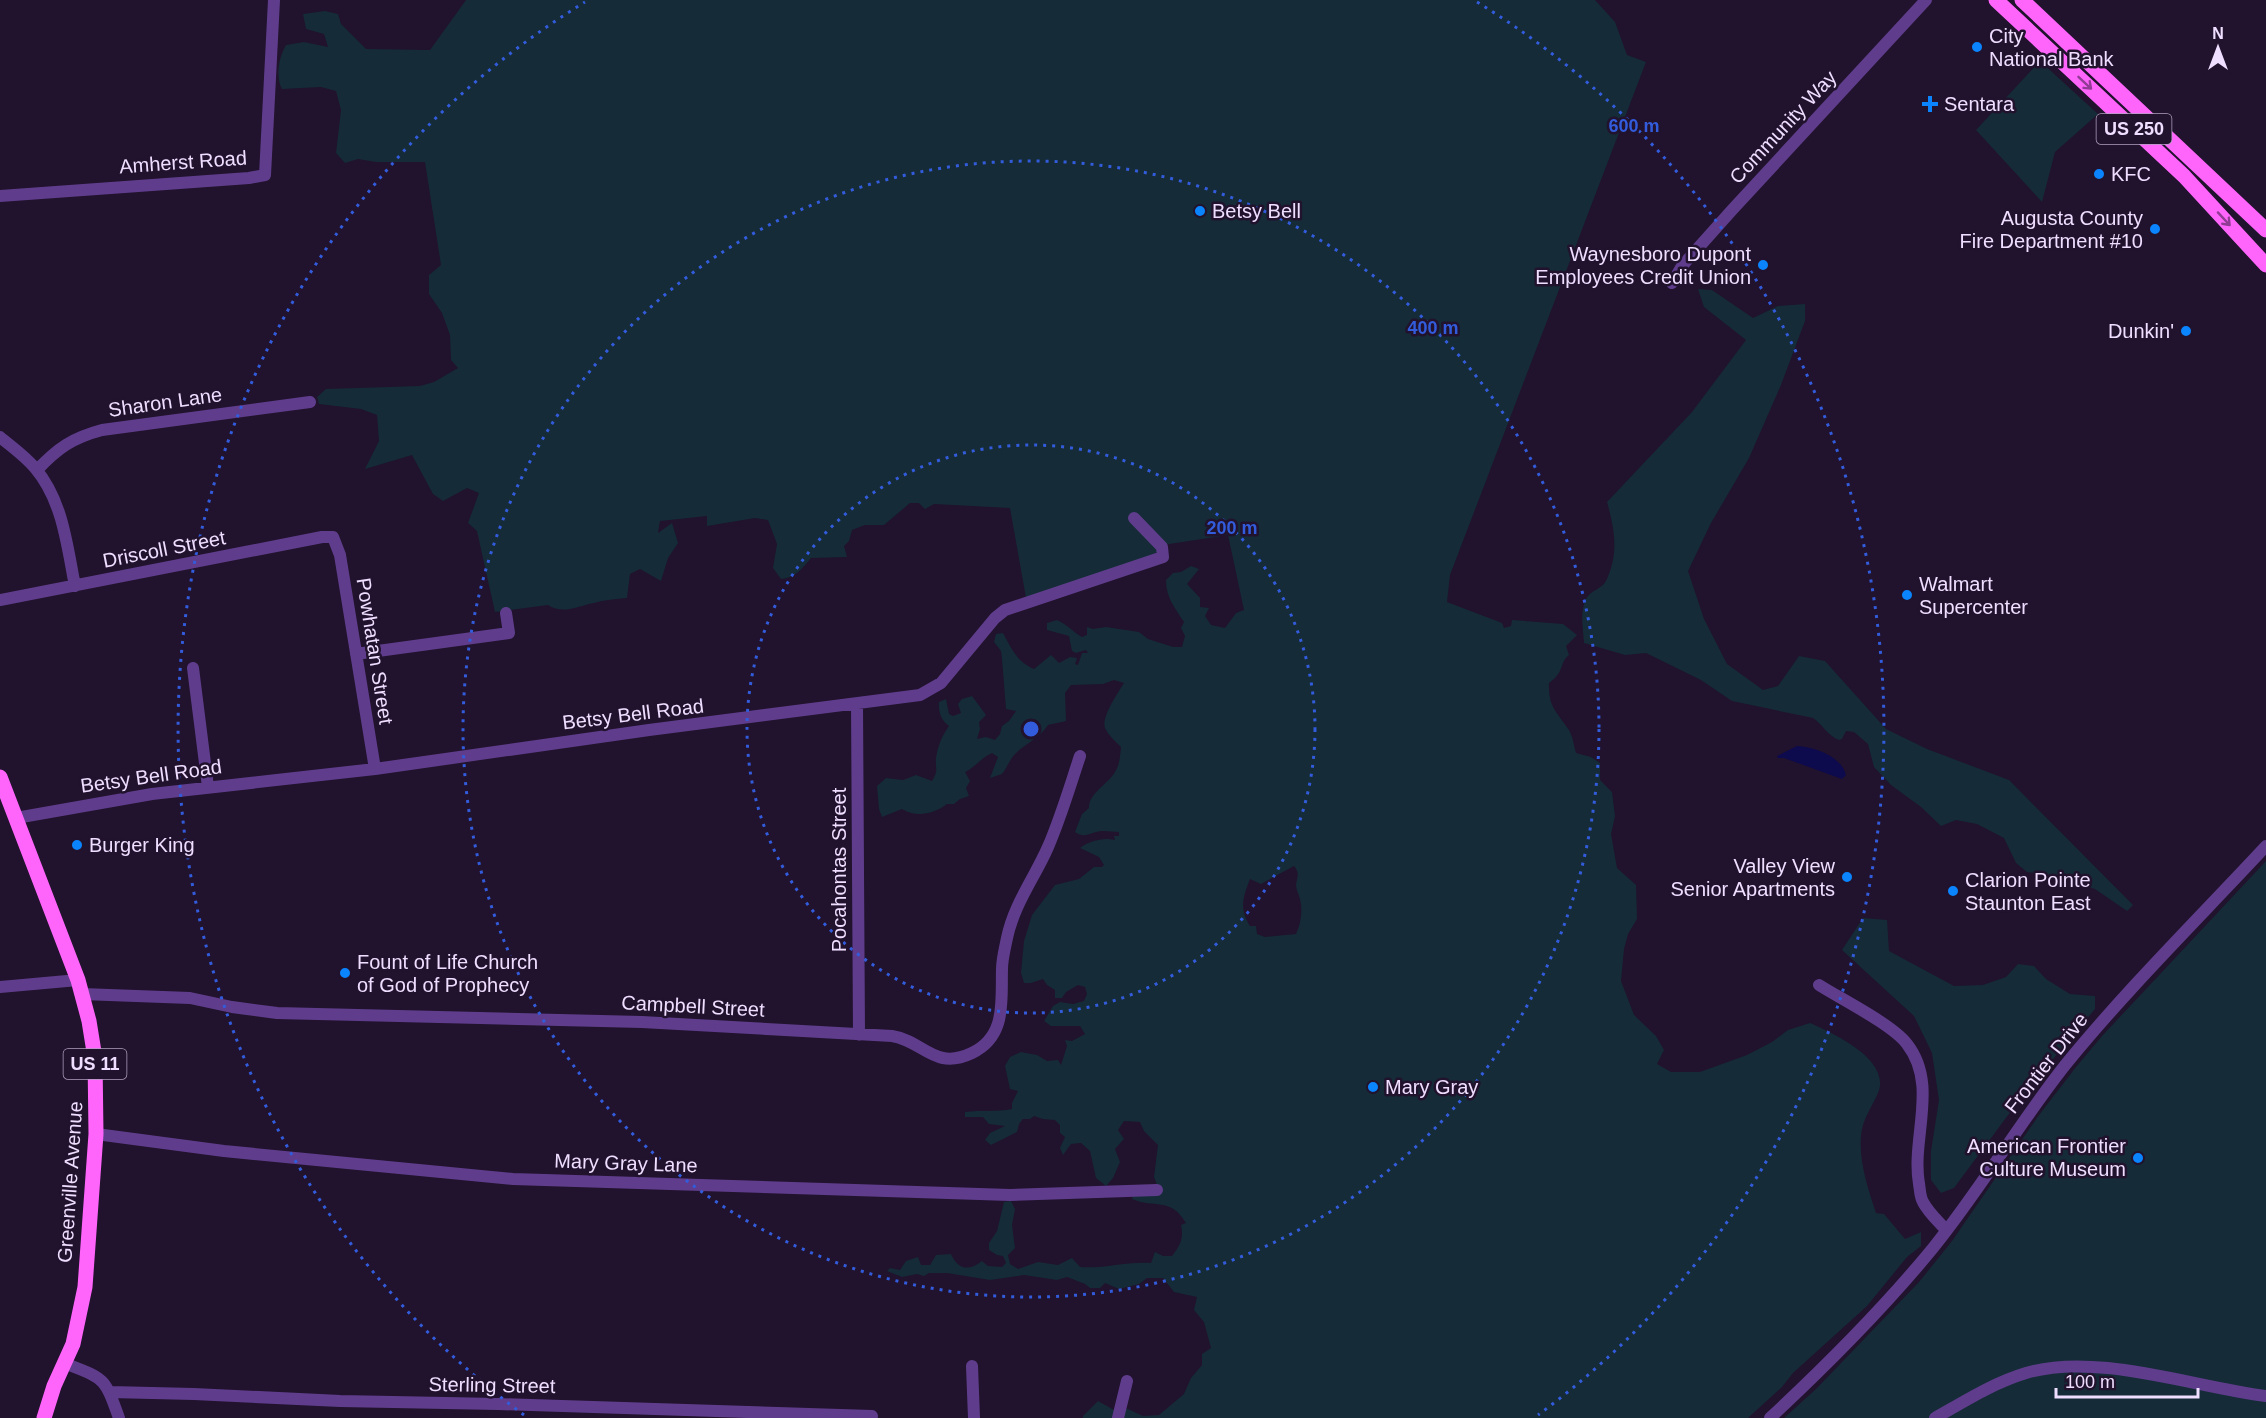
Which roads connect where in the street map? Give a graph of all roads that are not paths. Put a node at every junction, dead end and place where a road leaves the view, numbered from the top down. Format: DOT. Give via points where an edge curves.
graph roads {
  1 [pos="274,0"];
  2 [pos="1926,0"];
  3 [pos="1996,0"];
  4 [pos="2022,0"];
  5 [pos="0,196"];
  6 [pos="2266,230"];
  7 [pos="2266,265"];
  8 [pos="1672,283"];
  9 [pos="310,402"];
  10 [pos="0,437"];
  11 [pos="37,470"];
  12 [pos="1134,518"];
  13 [pos="335,539"];
  14 [pos="75,586"];
  15 [pos="0,600"];
  16 [pos="506,613"];
  17 [pos="356,654"];
  18 [pos="193,668"];
  19 [pos="857,704"];
  20 [pos="1080,756"];
  21 [pos="375,769"];
  22 [pos="0,777"];
  23 [pos="208,787"];
  24 [pos="16,818"];
  25 [pos="2266,846"];
  26 [pos="1819,985"];
  27 [pos="0,987"];
  28 [pos="80,987"];
  29 [pos="860,1035"];
  30 [pos="96,1134"];
  31 [pos="1157,1190"];
  32 [pos="1946,1230"];
  33 [pos="64,1363"];
  34 [pos="972,1366"];
  35 [pos="1127,1381"];
  36 [pos="110,1392"];
  37 [pos="2266,1396"];
  38 [pos="872,1416"];
  39 [pos="44,1418"];
  40 [pos="119,1418"];
  41 [pos="974,1418"];
  42 [pos="1118,1418"];
  43 [pos="1770,1418"];
  44 [pos="1935,1418"];
  1 -- 5 [label="street, Amherst Road" via="265,175"];
  2 -- 8 [label="street, Community Way" via="1682,266"];
  3 -- 7 [label="main road, US 250, one-way" via="2184,176"];
  4 -- 6 [label="main road, US 250"];
  9 -- 11 [label="street, Sharon Lane" via="102,430 62,446"];
  10 -- 11 [label="street"];
  11 -- 14 [label="street" via="59,512"];
  12 -- 19 [label="street, Betsy Bell Road" via="1162,548 1160,559 1005,610 941,683 920,695"];
  13 -- 14 [label="street, Driscoll Street" via="322,537"];
  13 -- 17 [label="street, Powhatan Street"];
  14 -- 15 [label="street, Driscoll Street"];
  16 -- 17 [label="street" via="509,633"];
  17 -- 21 [label="street, Powhatan Street"];
  18 -- 23 [label="street"];
  19 -- 21 [label="street, Betsy Bell Road"];
  19 -- 29 [label="street, Pocahontas Street"];
  20 -- 29 [label="street, Campbell Street" via="1047,849 1010,925 1002,966 1001,1016 990,1040 974,1052 950,1059 928,1054 899,1037"];
  21 -- 23 [label="street, Betsy Bell Road"];
  22 -- 24 [label="main road, Greenville Avenue / US 11"];
  23 -- 24 [label="street, Betsy Bell Road"];
  24 -- 28 [label="main road, Greenville Avenue / US 11"];
  25 -- 32 [label="street, Frontier Drive" via="2070,1059"];
  26 -- 32 [label="street" via="1894,1031 1915,1057 1922,1074 1923,1094 1916,1162 1922,1200"];
  27 -- 28 [label="street, Campbell Street"];
  28 -- 29 [label="street, Campbell Street" via="190,998 277,1013 642,1022"];
  28 -- 30 [label="main road, Greenville Avenue / US 11" via="95,1058"];
  30 -- 31 [label="street, Mary Gray Lane" via="224,1151 513,1179 1010,1195"];
  30 -- 33 [label="main road, Greenville Avenue / US 11" via="85,1287 73,1344"];
  32 -- 43 [label="street, Frontier Drive" via="1852,1339"];
  33 -- 36 [label="street" via="100,1377"];
  33 -- 39 [label="main road, Greenville Avenue / US 11"];
  34 -- 41 [label="street"];
  35 -- 42 [label="street"];
  36 -- 38 [label="street, Sterling Street"];
  36 -- 40 [label="street"];
  37 -- 44 [label="street" via="2117,1370 2058,1367 2037,1370 1988,1388"];
}
